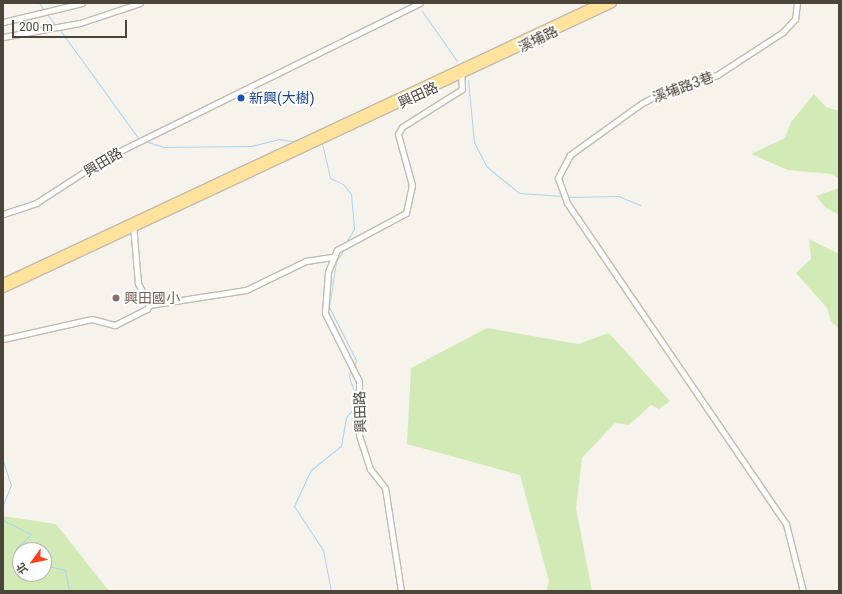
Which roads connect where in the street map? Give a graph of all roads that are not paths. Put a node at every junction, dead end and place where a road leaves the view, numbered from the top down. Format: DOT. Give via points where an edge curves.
graph roads {
  1 [pos="82,3"];
  2 [pos="140,3"];
  3 [pos="418,3"];
  4 [pos="599,3"];
  5 [pos="612,3"];
  6 [pos="797,3"];
  7 [pos="3,22"];
  8 [pos="3,36"];
  9 [pos="461,71"];
  10 [pos="3,214"];
  11 [pos="133,223"];
  12 [pos="332,257"];
  13 [pos="3,282"];
  14 [pos="3,288"];
  15 [pos="149,305"];
  16 [pos="3,339"];
  17 [pos="401,591"];
  18 [pos="803,591"];
  1 -- 7 [label="street"];
  2 -- 8 [label="street" via="80,24"];
  3 -- 10 [label="street, 興田路" via="128,147 36,203"];
  4 -- 9 [label="main road, 溪埔路"];
  5 -- 9 [label="main road, 溪埔路"];
  6 -- 18 [label="street, 溪埔路3巷" via="795,19 784,32 717,75 647,100 570,155 560,169 561,192 564,198 786,524"];
  9 -- 11 [label="main road, 興田路"];
  9 -- 12 [label="street, 興田路" via="462,89 402,127 398,134 412,185 405,214 344,245"];
  11 -- 13 [label="main road, 興田路"];
  11 -- 14 [label="main road, 興田路"];
  11 -- 15 [label="street" via="138,283"];
  12 -- 15 [label="street" via="306,261 246,290"];
  12 -- 17 [label="street, 興田路" via="325,312 359,381 359,435 370,469 385,488"];
  15 -- 16 [label="street" via="118,324 92,319"];
}
